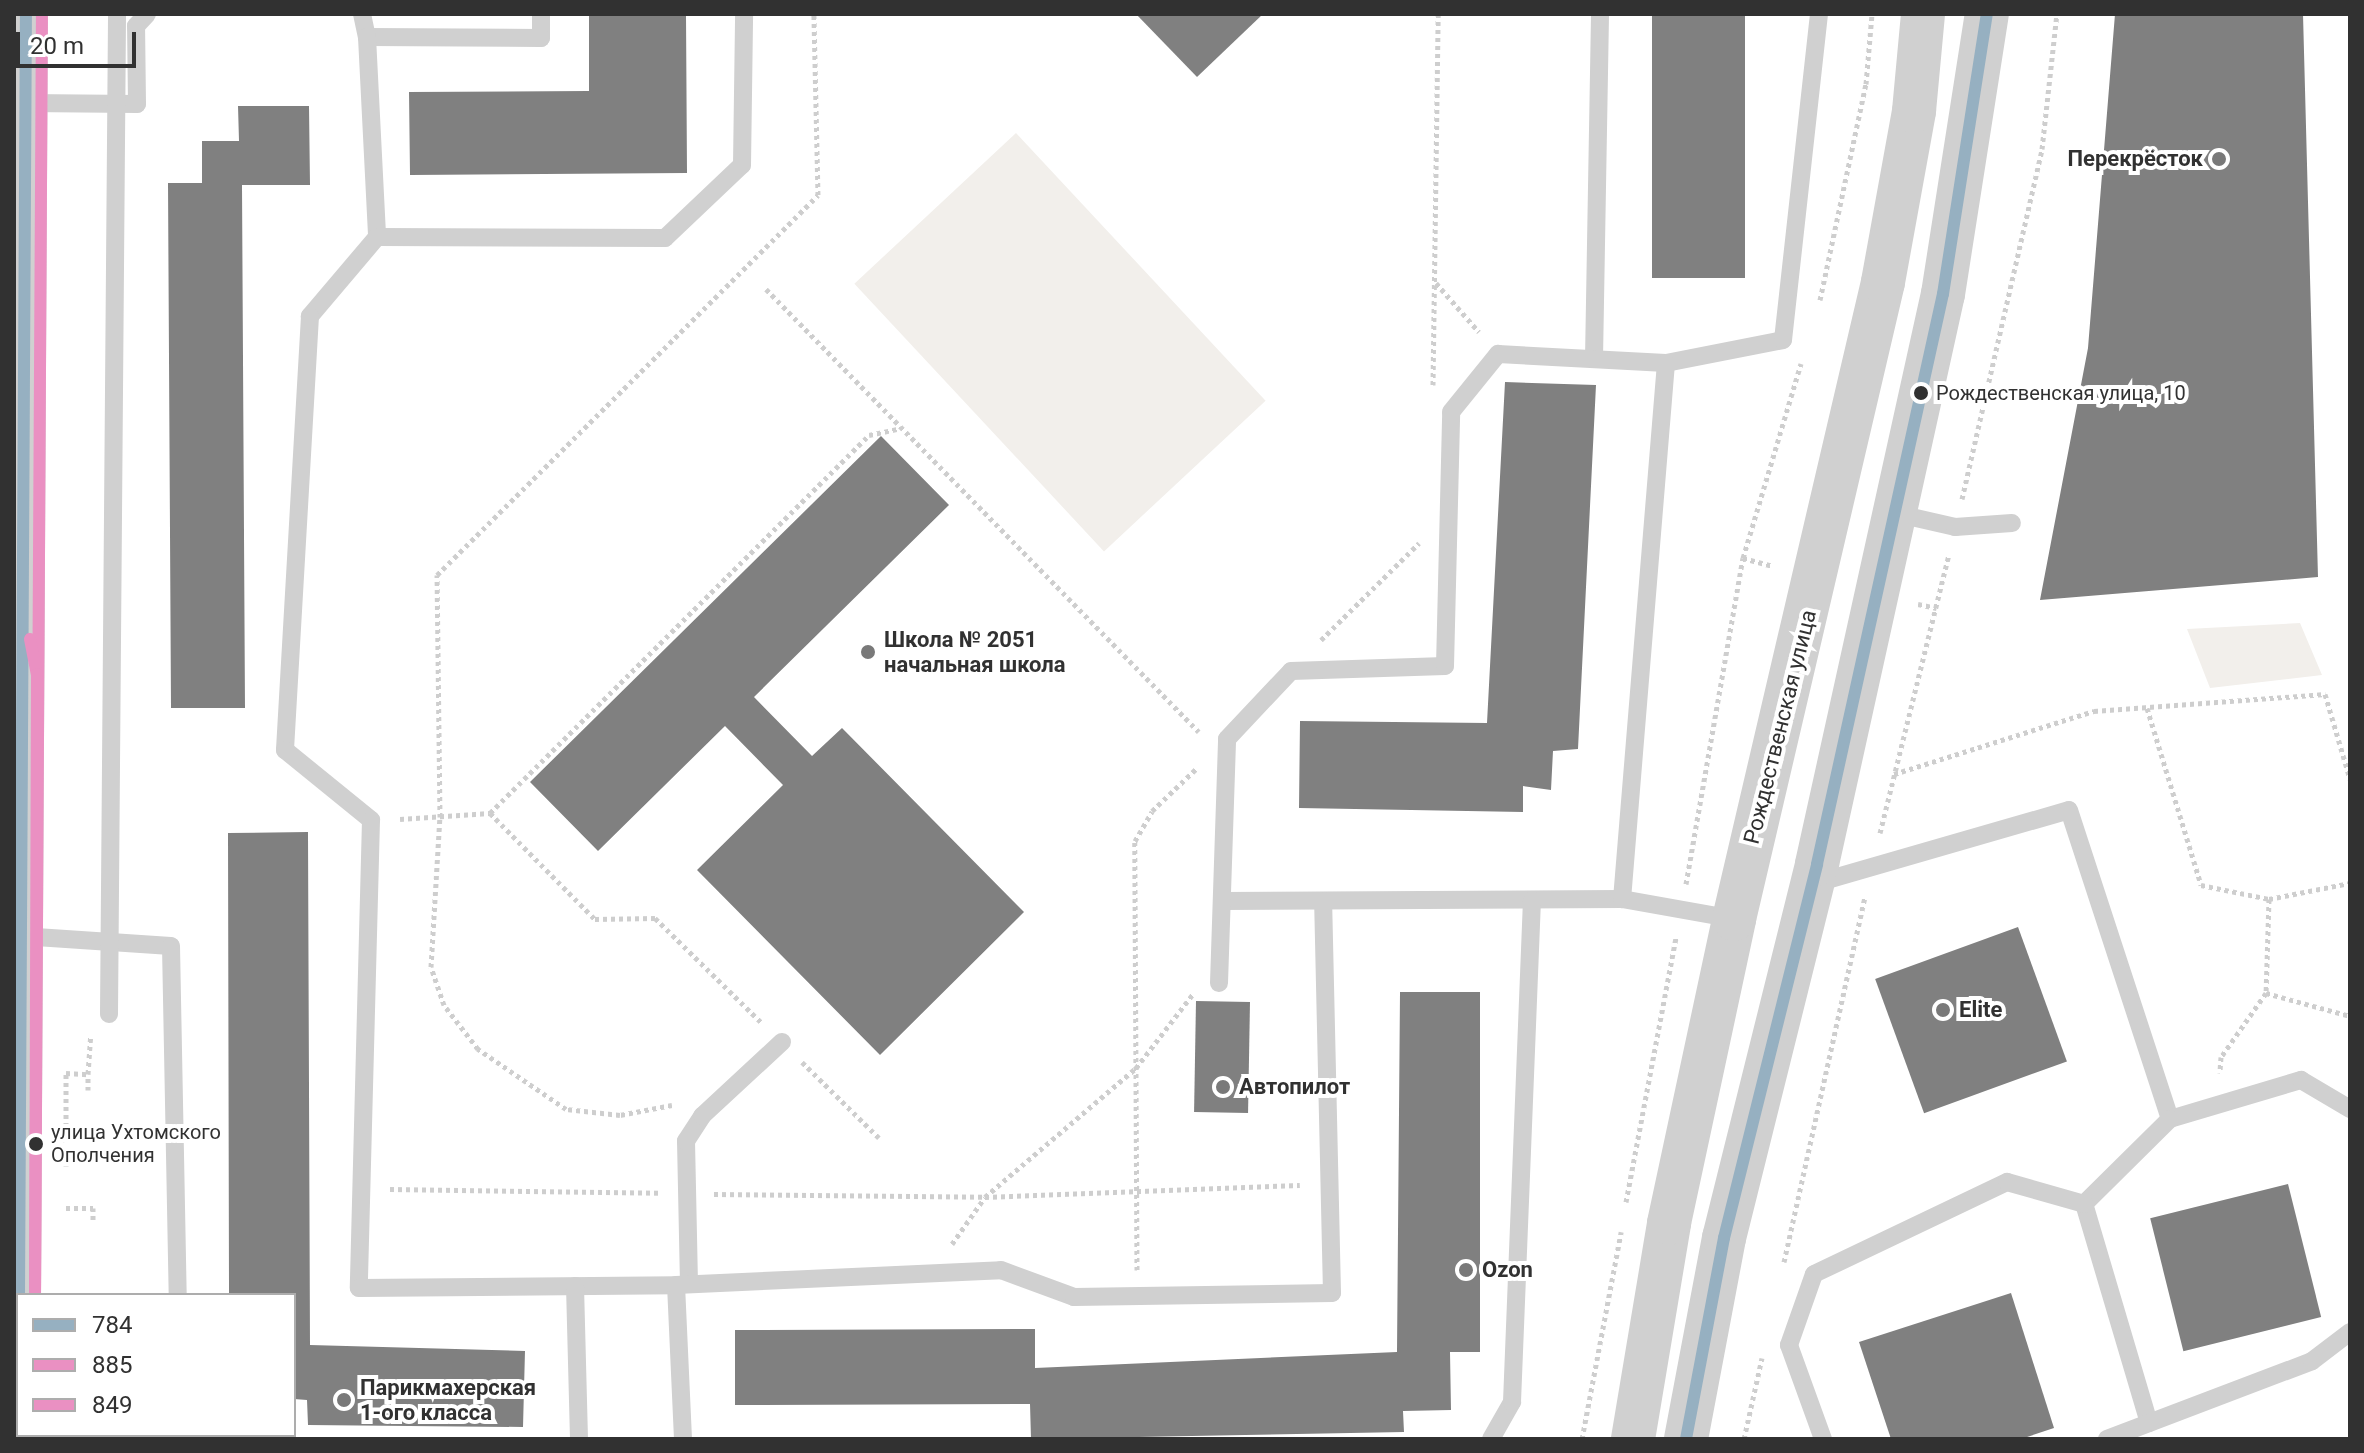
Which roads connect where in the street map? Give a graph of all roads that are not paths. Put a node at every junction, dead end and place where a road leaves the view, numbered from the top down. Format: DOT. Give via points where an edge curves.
graph roads {
  1 [pos="26,14"];
  2 [pos="117,14"];
  3 [pos="147,14"];
  4 [pos="362,14"];
  5 [pos="541,14"];
  6 [pos="744,14"];
  7 [pos="1600,14"];
  8 [pos="1819,14"];
  9 [pos="1923,14"];
  10 [pos="1987,14"];
  11 [pos="367,37"];
  12 [pos="26,103"];
  13 [pos="116,103"];
  14 [pos="377,237"];
  15 [pos="1594,359"];
  16 [pos="1666,363"];
  17 [pos="1894,513"];
  18 [pos="2012,523"];
  19 [pos="17,658"];
  20 [pos="1812,884"];
  21 [pos="1622,899"];
  22 [pos="1532,900"];
  23 [pos="1222,901"];
  24 [pos="1323,901"];
  25 [pos="1734,919"];
  26 [pos="21,936"];
  27 [pos="110,942"];
  28 [pos="1219,983"];
  29 [pos="109,1014"];
  30 [pos="782,1042"];
  31 [pos="2350,1109"];
  32 [pos="2170,1119"];
  33 [pos="2084,1204"];
  34 [pos="683,1285"];
  35 [pos="575,1286"];
  36 [pos="19,1293"];
  37 [pos="178,1293"];
  38 [pos="2350,1332"];
  39 [pos="2149,1423"];
  40 [pos="579,1439"];
  41 [pos="683,1439"];
  42 [pos="1491,1439"];
  43 [pos="1633,1439"];
  44 [pos="1686,1439"];
  45 [pos="1823,1439"];
  46 [pos="2107,1439"];
  1 -- 12 [label="street"];
  2 -- 13 [label="lane"];
  3 -- 13 [label="lane" via="136,26 137,104"];
  4 -- 11 [label="lane"];
  5 -- 11 [label="lane" via="541,38"];
  6 -- 14 [label="lane" via="742,165 665,238"];
  7 -- 15 [label="lane"];
  8 -- 16 [label="lane" via="1783,340"];
  9 -- 25 [label="street, Рождественская улица" via="1914,111 1883,282"];
  10 -- 17 [label="street" via="1943,294"];
  11 -- 14 [label="lane"];
  12 -- 13 [label="lane"];
  12 -- 19 [label="street"];
  13 -- 27 [label="lane"];
  14 -- 35 [label="lane" via="310,316 285,750 371,820 359,1288"];
  15 -- 16 [label="lane"];
  15 -- 23 [label="lane" via="1498,354 1451,412 1445,666 1291,671 1222,744"];
  16 -- 21 [label="lane"];
  17 -- 18 [label="lane" via="1955,527"];
  17 -- 20 [label="street"];
  19 -- 26 [label="street"];
  20 -- 32 [label="lane" via="2069,810"];
  20 -- 44 [label="street" via="1724,1238"];
  21 -- 22 [label="lane"];
  21 -- 25 [label="lane"];
  22 -- 24 [label="lane"];
  22 -- 42 [label="lane" via="1512,1402"];
  23 -- 24 [label="lane"];
  23 -- 28 [label="lane"];
  24 -- 34 [label="lane" via="1332,1293 1074,1297 1001,1270"];
  25 -- 43 [label="street, Рождественская улица" via="1669,1223"];
  26 -- 27 [label="lane"];
  26 -- 36 [label="street"];
  27 -- 29 [label="lane"];
  27 -- 37 [label="lane" via="171,946"];
  30 -- 34 [label="lane" via="686,1141"];
  31 -- 32 [label="lane" via="2301,1080"];
  32 -- 33 [label="lane"];
  33 -- 39 [label="lane"];
  33 -- 45 [label="lane" via="2007,1182 1814,1274 1789,1345"];
  34 -- 35 [label="lane"];
  34 -- 41 [label="lane"];
  35 -- 40 [label="lane"];
  38 -- 39 [label="lane" via="2312,1361"];
  39 -- 46 [label="lane"];
}
